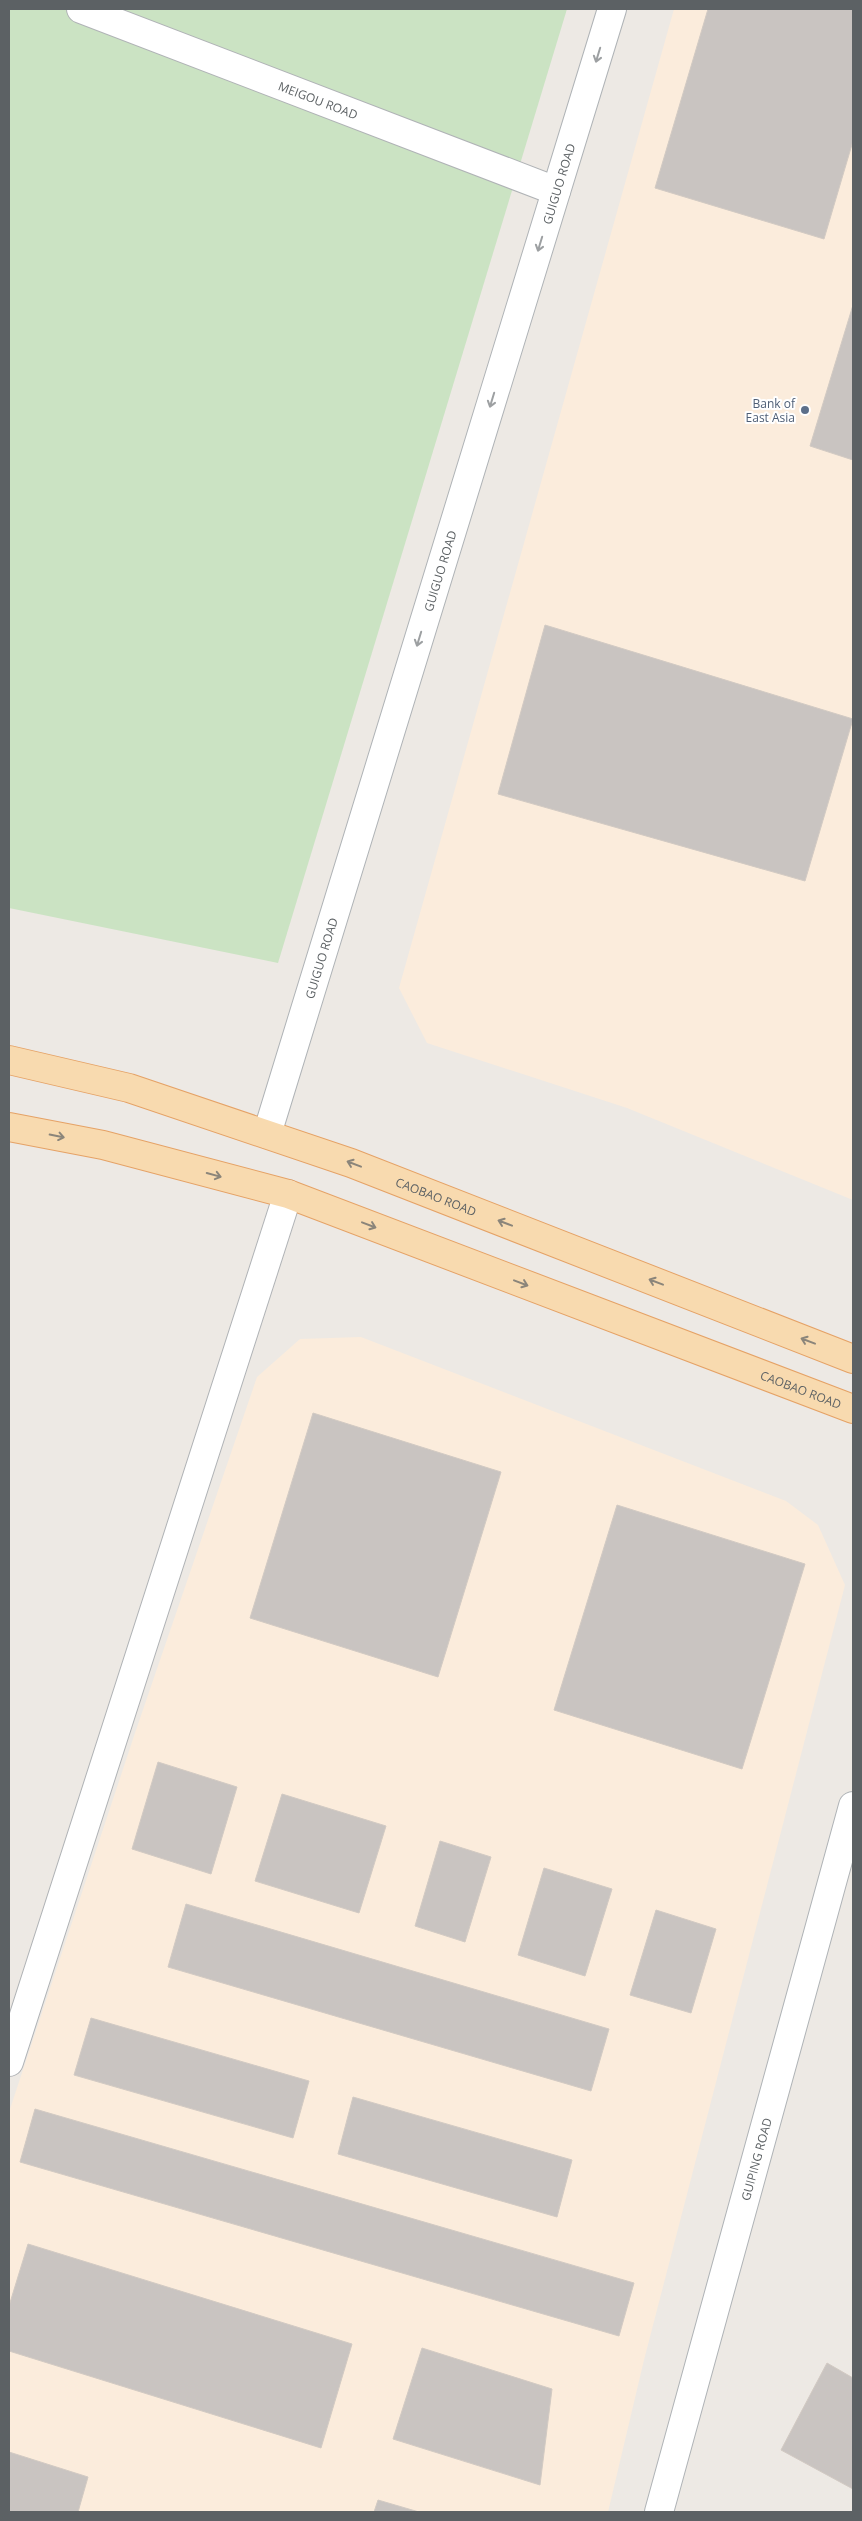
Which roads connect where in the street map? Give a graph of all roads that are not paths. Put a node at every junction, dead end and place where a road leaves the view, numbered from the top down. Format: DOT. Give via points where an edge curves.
graph roads {
  1 [pos="81,9"];
  2 [pos="612,9"];
  3 [pos="556,191"];
  4 [pos="9,1060"];
  5 [pos="9,1127"];
  6 [pos="266,1134"];
  7 [pos="288,1194"];
  8 [pos="853,1359"];
  9 [pos="853,1409"];
  10 [pos="853,1806"];
  11 [pos="9,2062"];
  12 [pos="660,2512"];
  1 -- 3 [label="street, MEIGOU ROAD"];
  2 -- 3 [label="street, GUIGUO ROAD, one-way"];
  3 -- 6 [label="street, GUIGUO ROAD, one-way"];
  4 -- 6 [label="main road, CAOBAO ROAD" via="129,1088"];
  5 -- 7 [label="main road, CAOBAO ROAD, one-way" via="103,1145"];
  8 -- 6 [label="main road, CAOBAO ROAD, one-way" via="351,1163"];
  7 -- 9 [label="main road, CAOBAO ROAD, one-way"];
  7 -- 11 [label="street"];
  10 -- 12 [label="street, GUIPING ROAD"];
}
